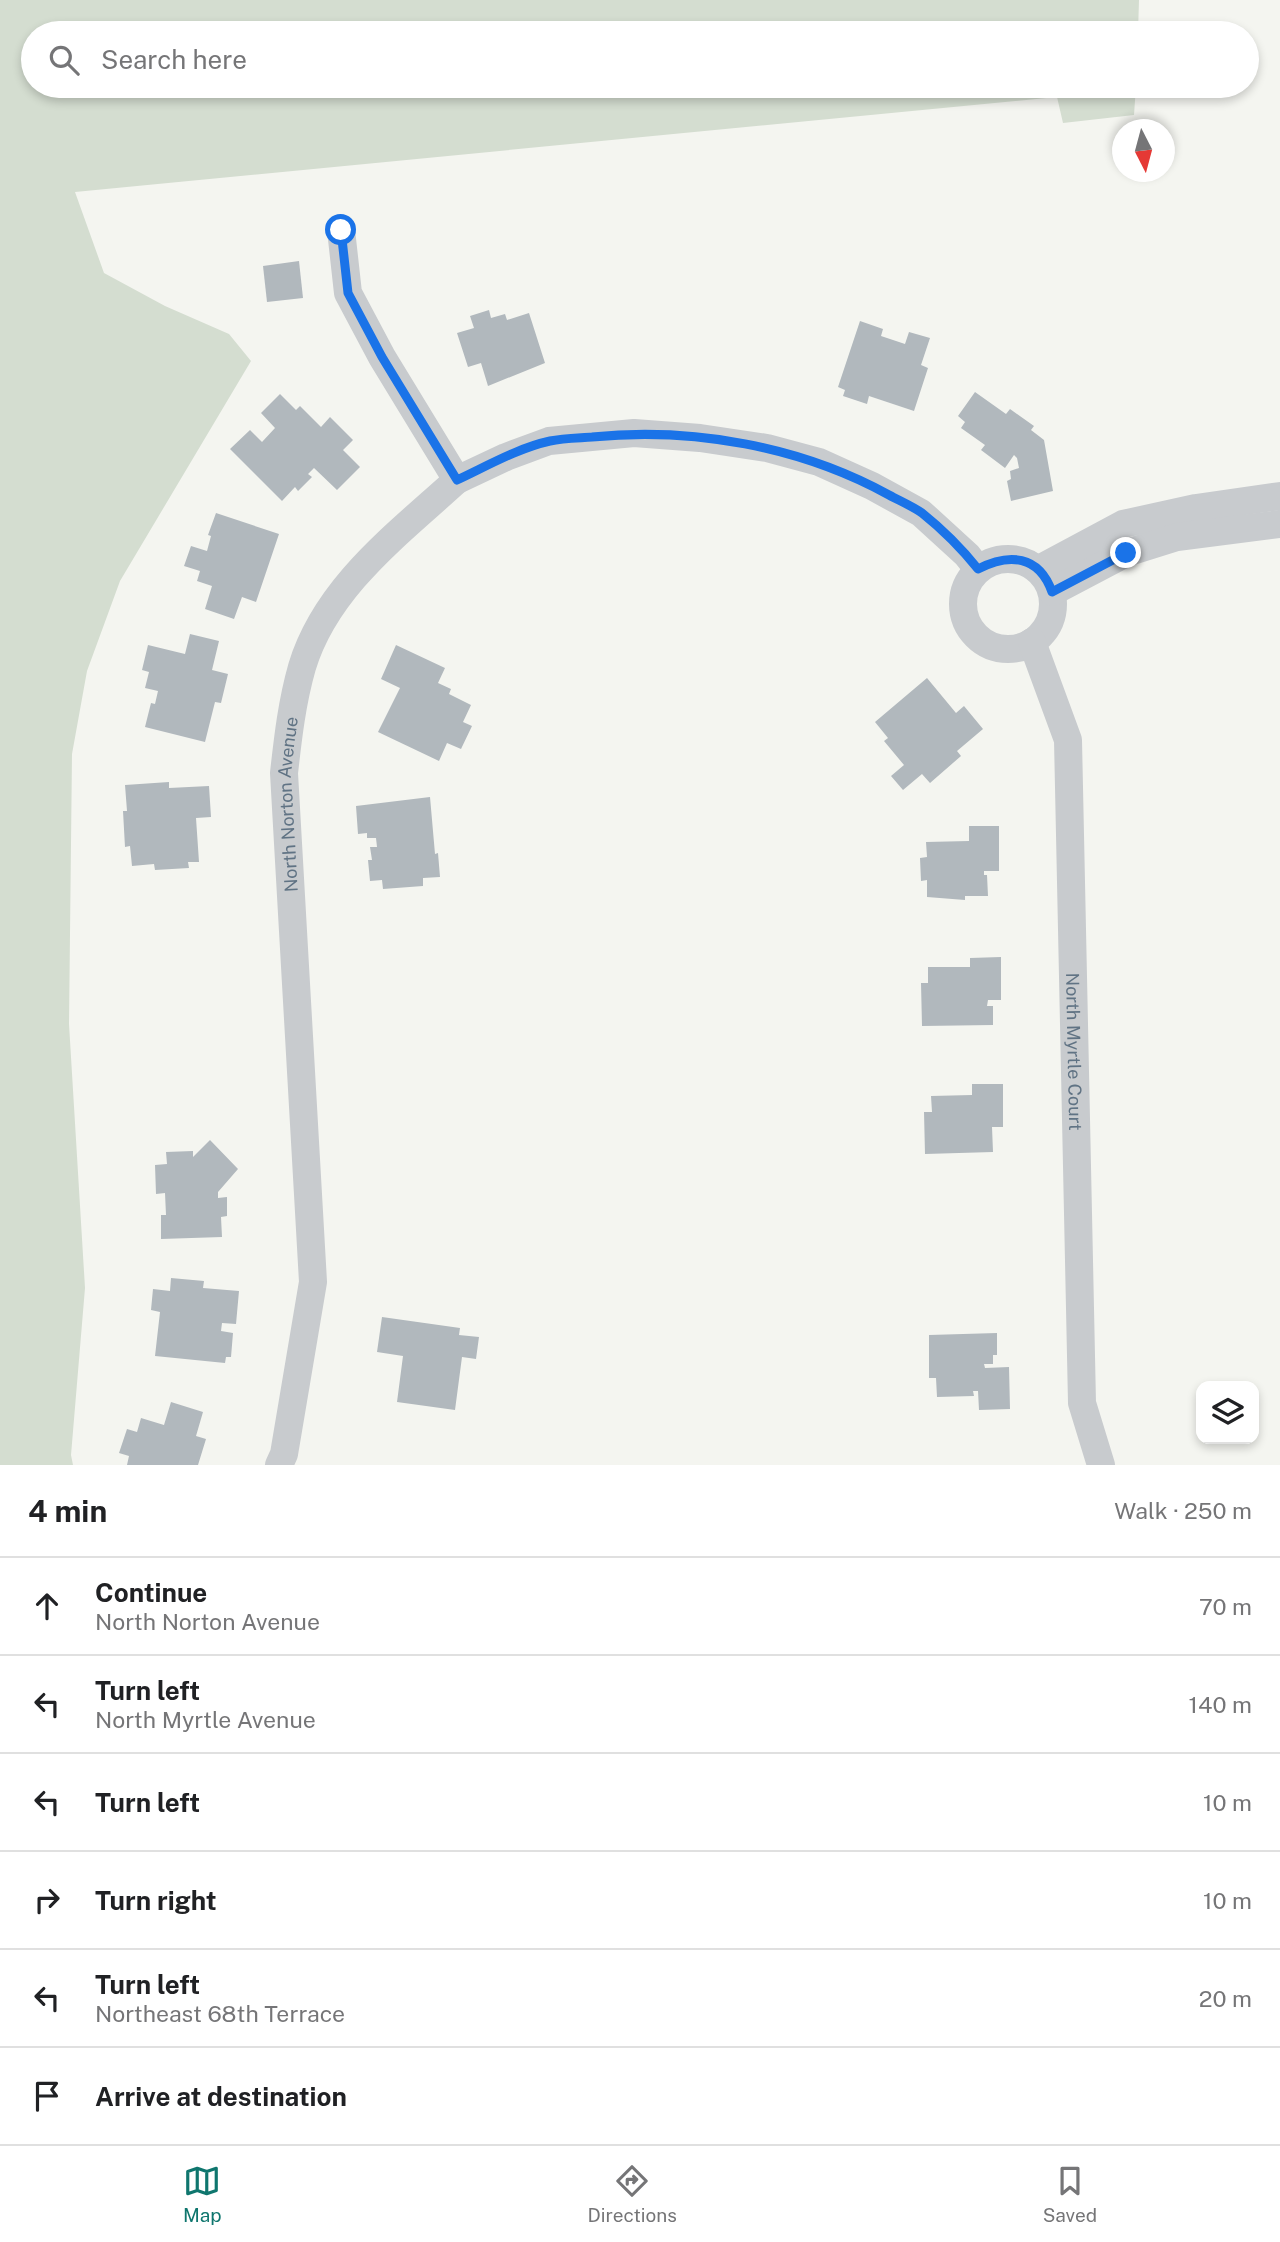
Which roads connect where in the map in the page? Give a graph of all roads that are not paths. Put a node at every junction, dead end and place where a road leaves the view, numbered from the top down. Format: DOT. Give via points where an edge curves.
graph roads {
  1 [pos="341,230"];
  2 [pos="457,480"];
  3 [pos="1280,496"];
  4 [pos="1280,524"];
  5 [pos="978,569"];
  6 [pos="1046,580"];
  7 [pos="1032,642"];
  8 [pos="279,1465"];
  9 [pos="1101,1465"];
  1 -- 2 [label="street" via="348,293"];
  2 -- 5 [label="street, North Norton Avenue" via="550,441 634,433 767,448 819,462 921,513"];
  2 -- 8 [label="street, North Norton Avenue" via="342,590 317,629 292,708 285,773 313,1282"];
  3 -- 6 [label="street" via="1123,523"];
  4 -- 6 [label="street" via="1177,537"];
  5 -- 6 [label="street" via="1009,558 1023,561"];
  5 -- 7 [label="street" via="964,592 962,607 975,635 1002,649"];
  6 -- 7 [label="street" via="1053,606 1050,620"];
  7 -- 9 [label="street, North Myrtle Court" via="1068,740 1082,1403"];
}
